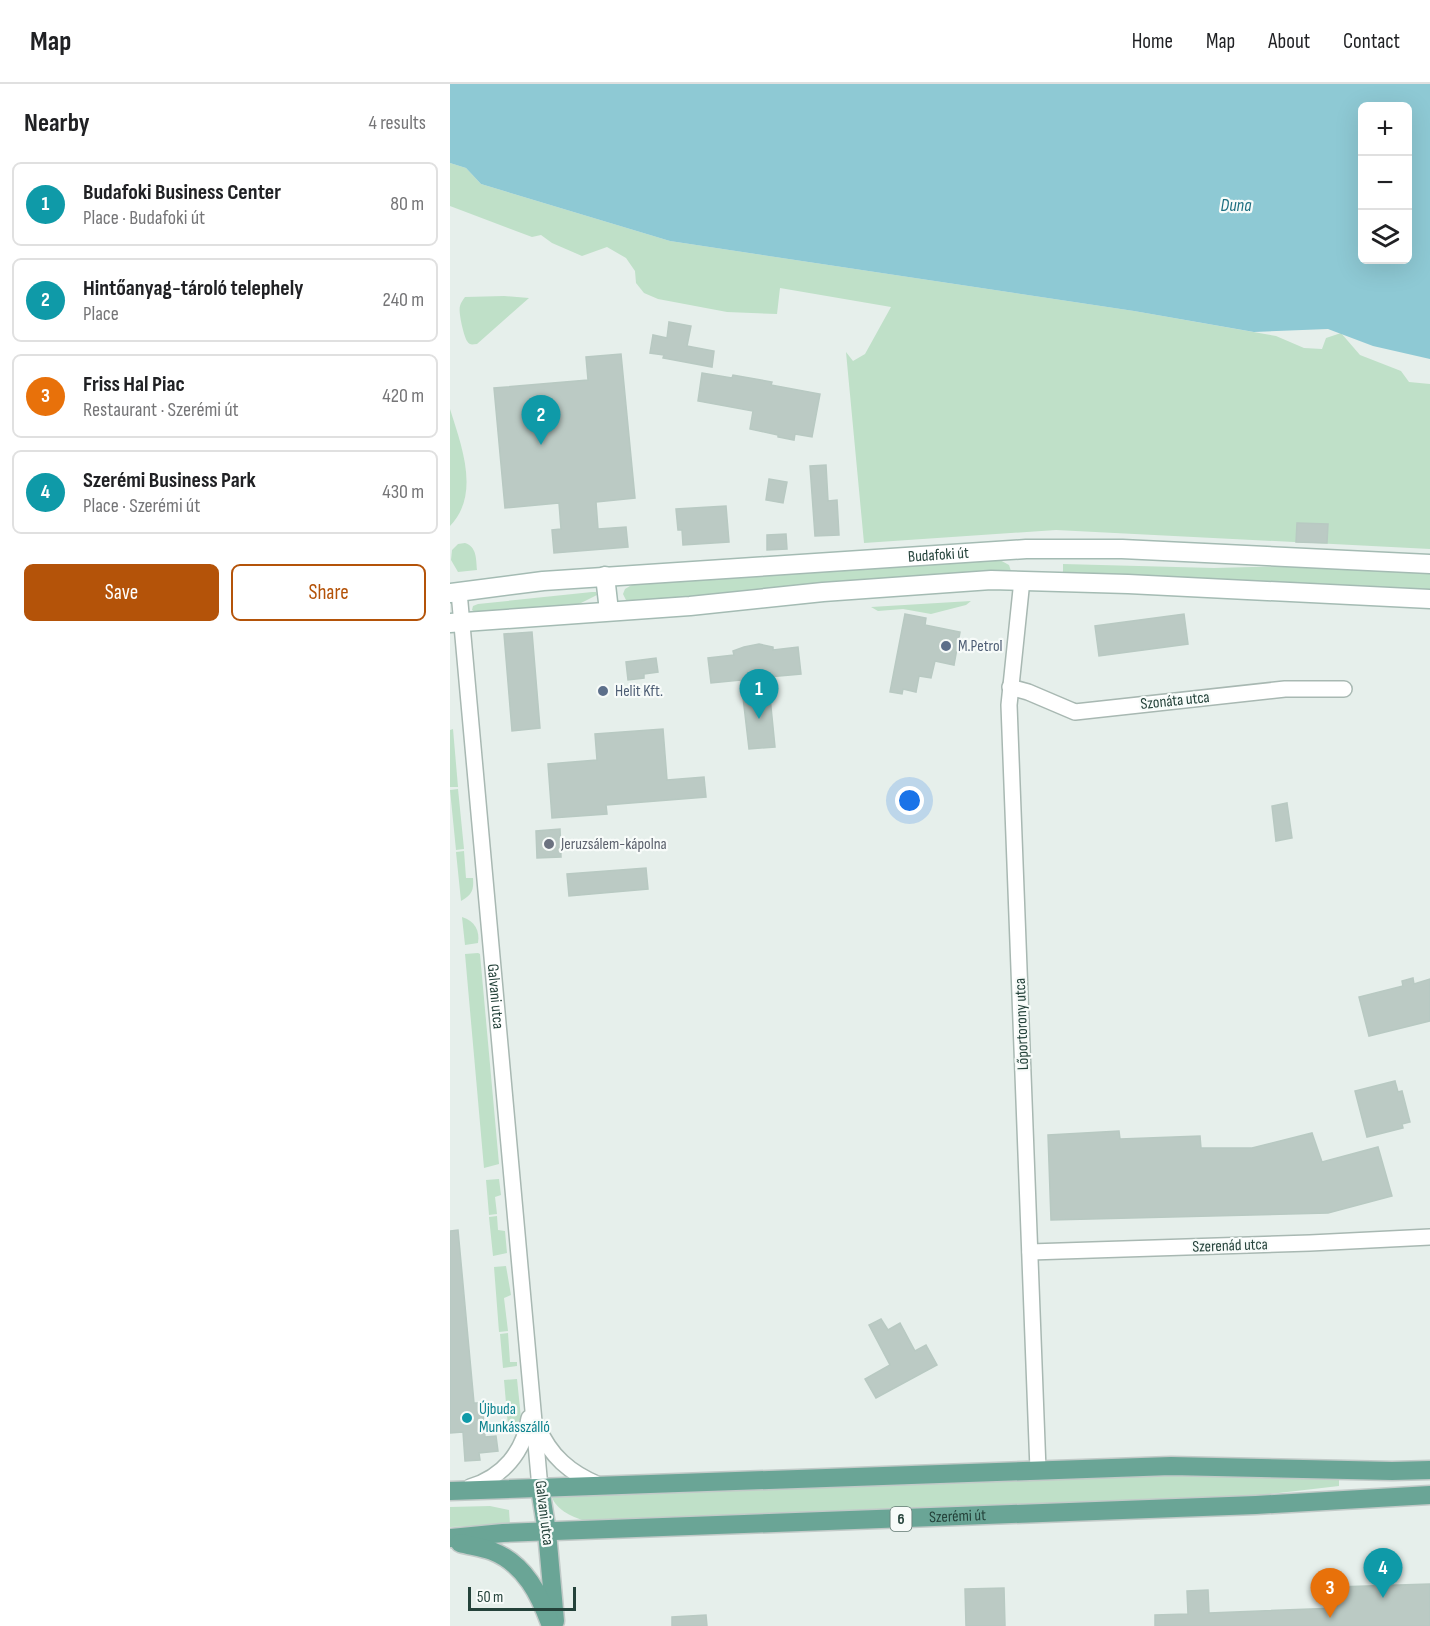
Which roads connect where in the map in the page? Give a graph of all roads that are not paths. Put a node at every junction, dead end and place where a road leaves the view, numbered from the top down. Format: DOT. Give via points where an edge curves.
graph roads {
  1 [pos="1026,549"];
  2 [pos="1430,564"];
  3 [pos="606,576"];
  4 [pos="1022,580"];
  5 [pos="454,592"];
  6 [pos="1430,600"];
  7 [pos="609,611"];
  8 [pos="456,623"];
  9 [pos="1010,687"];
  10 [pos="1344,689"];
  11 [pos="1430,1237"];
  12 [pos="1030,1252"];
  13 [pos="531,1401"];
  14 [pos="1038,1470"];
  15 [pos="1430,1470"];
  16 [pos="603,1486"];
  17 [pos="540,1488"];
  18 [pos="453,1491"];
  19 [pos="1430,1495"];
  20 [pos="547,1532"];
  21 [pos="450,1539"];
  22 [pos="551,1626"];
  23 [pos="556,1626"];
  1 -- 2 [label="main road, Budafoki út" via="1122,549"];
  1 -- 3 [label="main road, Budafoki út"];
  1 -- 4 [label="main road"];
  3 -- 5 [label="main road, Budafoki út"];
  3 -- 7 [label="main road"];
  4 -- 6 [label="main road, Budafoki út"];
  4 -- 7 [label="main road, Budafoki út" via="831,591"];
  4 -- 9 [label="street, Lőportorony utca"];
  5 -- 8 [label="street, Galvani utca"];
  7 -- 8 [label="main road, Budafoki út"];
  8 -- 13 [label="street, Galvani utca"];
  9 -- 10 [label="street, Szonáta utca" via="1075,712 1285,688"];
  9 -- 12 [label="street, Lőportorony utca"];
  11 -- 12 [label="street, Szerenád utca"];
  12 -- 14 [label="street, Lőportorony utca"];
  13 -- 16 [label="street, Galvani utca" via="553,1455 567,1468"];
  13 -- 17 [label="street, Galvani utca"];
  13 -- 18 [label="street, Galvani utca" via="527,1430 506,1468 488,1481"];
  14 -- 15 [label="main road" via="1171,1466"];
  14 -- 16 [label="main road"];
  16 -- 17 [label="main road"];
  17 -- 18 [label="main road"];
  17 -- 20 [label="main road, Galvani utca"];
  19 -- 20 [label="main road, Szerémi út / 6" via="1244,1506"];
  20 -- 21 [label="main road, Szerémi út / 6"];
  20 -- 23 [label="main road, Galvani utca"];
  21 -- 22 [label="main road" via="495,1552 521,1569"];
}
